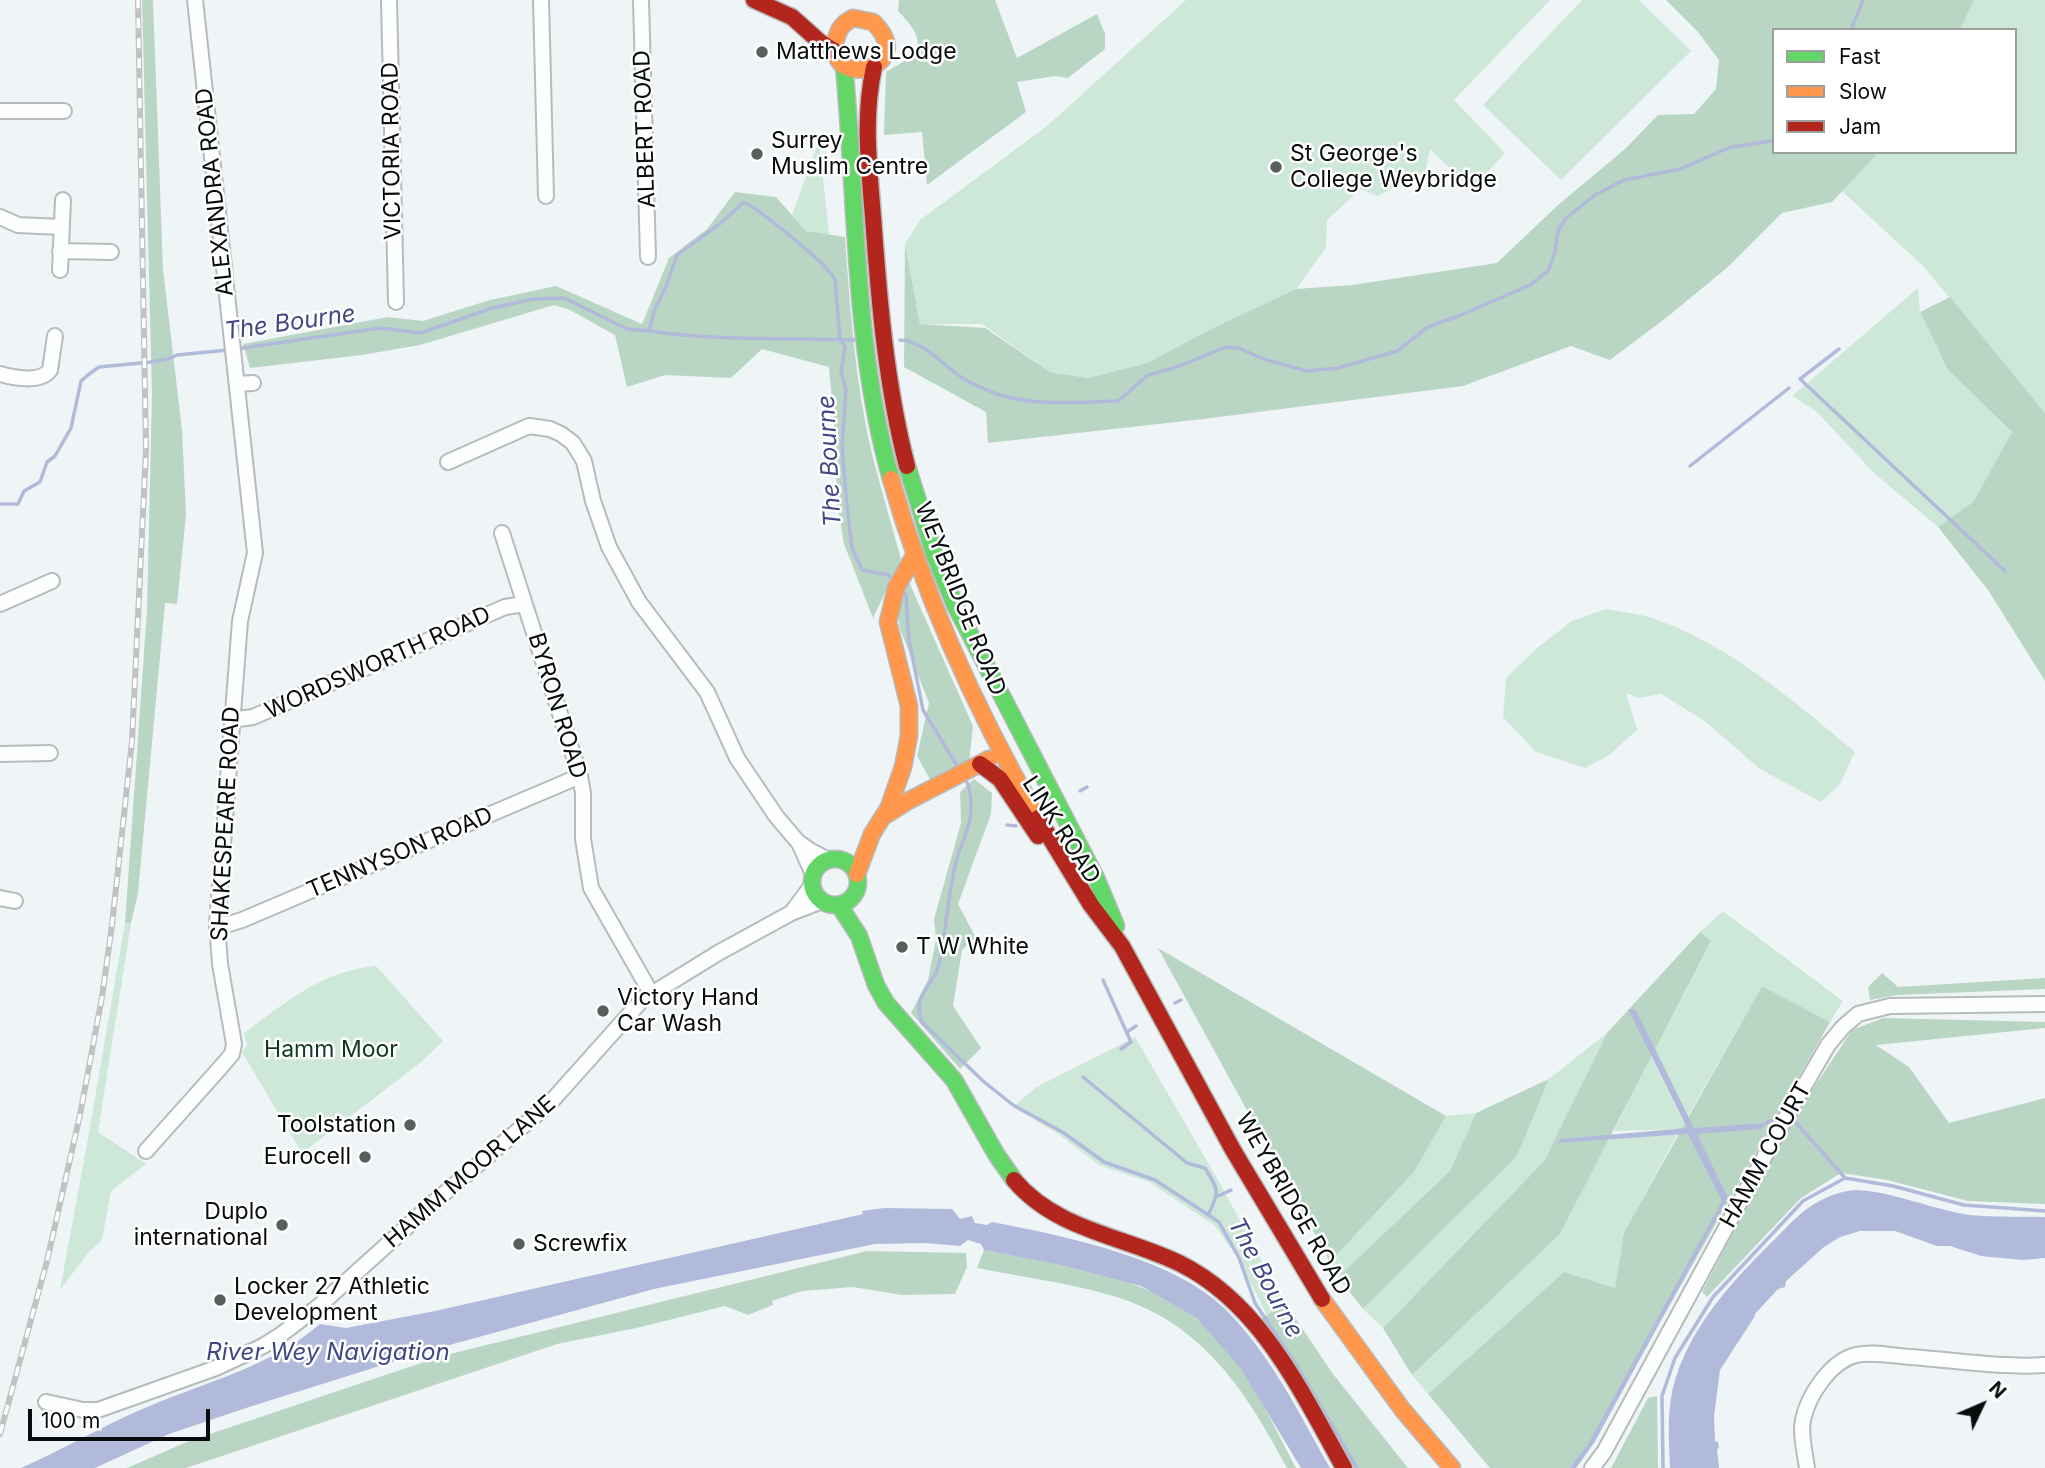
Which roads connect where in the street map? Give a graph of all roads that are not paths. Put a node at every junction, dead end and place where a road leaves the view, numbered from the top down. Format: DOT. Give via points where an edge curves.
graph roads {
  1 [pos="195,0"];
  2 [pos="389,0"];
  3 [pos="541,0"];
  4 [pos="641,0"];
  5 [pos="754,0"];
  6 [pos="872,0"];
  7 [pos="848,2"];
  8 [pos="800,22"];
  9 [pos="873,22"];
  10 [pos="842,25"];
  11 [pos="839,58"];
  12 [pos="874,66"];
  13 [pos="0,111"];
  14 [pos="64,111"];
  15 [pos="546,196"];
  16 [pos="63,201"];
  17 [pos="0,217"];
  18 [pos="61,227"];
  19 [pos="60,251"];
  20 [pos="111,252"];
  21 [pos="648,257"];
  22 [pos="60,270"];
  23 [pos="396,302"];
  24 [pos="55,336"];
  25 [pos="0,374"];
  26 [pos="253,383"];
  27 [pos="237,390"];
  28 [pos="448,462"];
  29 [pos="502,533"];
  30 [pos="914,556"];
  31 [pos="52,581"];
  32 [pos="244,603"];
  33 [pos="0,604"];
  34 [pos="524,604"];
  35 [pos="955,605"];
  36 [pos="231,720"];
  37 [pos="50,752"];
  38 [pos="1001,752"];
  39 [pos="0,754"];
  40 [pos="967,771"];
  41 [pos="580,776"];
  42 [pos="886,815"];
  43 [pos="872,834"];
  44 [pos="798,842"];
  45 [pos="832,859"];
  46 [pos="812,880"];
  47 [pos="857,881"];
  48 [pos="0,898"];
  49 [pos="15,901"];
  50 [pos="822,901"];
  51 [pos="839,905"];
  52 [pos="791,913"];
  53 [pos="1102,923"];
  54 [pos="217,924"];
  55 [pos="861,941"];
  56 [pos="1122,946"];
  57 [pos="651,993"];
  58 [pos="2045,1004"];
  59 [pos="146,1151"];
  60 [pos="2045,1365"];
  61 [pos="46,1402"];
  62 [pos="1344,1468"];
  63 [pos="1452,1468"];
  64 [pos="1592,1468"];
  65 [pos="1807,1468"];
  1 -- 27 [label="street, ALEXANDRA ROAD"];
  2 -- 23 [label="street, VICTORIA ROAD"];
  3 -- 15 [label="street"];
  4 -- 21 [label="street, ALBERT ROAD"];
  5 -- 8 [label="main road"];
  6 -- 9 [label="main road"];
  7 -- 10 [label="main road"];
  8 -- 10 [label="main road" via="815,28"];
  8 -- 11 [label="main road"];
  9 -- 10 [label="main road" via="859,18"];
  9 -- 12 [label="main road" via="886,45"];
  10 -- 11 [label="main road" via="835,40"];
  11 -- 12 [label="main road" via="858,70"];
  11 -- 30 [label="main road, WEYBRIDGE ROAD" via="850,116 869,365 889,470"];
  12 -- 35 [label="main road, WEYBRIDGE ROAD" via="867,130 888,382 919,511"];
  13 -- 14 [label="street"];
  16 -- 18 [label="street"];
  17 -- 18 [label="street" via="18,225"];
  18 -- 19 [label="street"];
  19 -- 20 [label="street"];
  19 -- 22 [label="street"];
  24 -- 25 [label="street" via="47,375"];
  26 -- 27 [label="street"];
  27 -- 32 [label="street, ALEXANDRA ROAD" via="255,553"];
  28 -- 44 [label="street" via="529,426 550,429 572,443 584,461 609,547 639,602 707,692 749,778"];
  29 -- 34 [label="street, BYRON ROAD"];
  30 -- 38 [label="main road, WEYBRIDGE ROAD"];
  30 -- 42 [label="main road" via="892,596 888,622 909,706 909,736"];
  31 -- 33 [label="street"];
  32 -- 36 [label="street, SHAKESPEARE ROAD"];
  34 -- 36 [label="street, WORDSWORTH ROAD" via="505,607 253,717"];
  34 -- 41 [label="street, BYRON ROAD"];
  35 -- 38 [label="main road" via="968,658 1007,741"];
  35 -- 56 [label="main road, WEYBRIDGE ROAD" via="1096,878"];
  36 -- 54 [label="street, SHAKESPEARE ROAD"];
  37 -- 39 [label="street"];
  38 -- 40 [label="main road"];
  38 -- 53 [label="main road, WEYBRIDGE ROAD"];
  40 -- 42 [label="main road"];
  40 -- 53 [label="main road, LINK ROAD" via="1000,779 1088,913"];
  41 -- 54 [label="street, TENNYSON ROAD" via="242,920"];
  41 -- 57 [label="street, BYRON ROAD" via="583,839 592,888"];
  42 -- 43 [label="main road"];
  43 -- 45 [label="main road"];
  43 -- 47 [label="main road"];
  44 -- 45 [label="street"];
  44 -- 46 [label="street"];
  45 -- 46 [label="main road" via="819,865"];
  45 -- 47 [label="main road" via="847,862"];
  46 -- 50 [label="main road"];
  46 -- 52 [label="street, HAMM MOOR LANE"];
  47 -- 51 [label="main road" via="851,899"];
  47 -- 55 [label="main road"];
  48 -- 49 [label="street"];
  50 -- 51 [label="main road"];
  50 -- 52 [label="street, HAMM MOOR LANE"];
  51 -- 55 [label="main road"];
  52 -- 57 [label="street, HAMM MOOR LANE"];
  53 -- 56 [label="main road, WEYBRIDGE ROAD"];
  54 -- 59 [label="street, SHAKESPEARE ROAD" via="232,1054"];
  55 -- 62 [label="main road" via="889,1008 953,1080 1015,1183 1065,1221 1174,1261 1218,1289 1281,1361"];
  56 -- 63 [label="main road, WEYBRIDGE ROAD" via="1298,1264 1379,1380"];
  57 -- 61 [label="street, HAMM MOOR LANE" via="550,1103 319,1306 271,1341 216,1368 108,1407 83,1410"];
  58 -- 64 [label="street, HAMM COURT" via="1890,1006 1858,1014 1843,1027 1785,1119"];
  60 -- 65 [label="street" via="1856,1355 1830,1372 1810,1401 1803,1421"];
}
